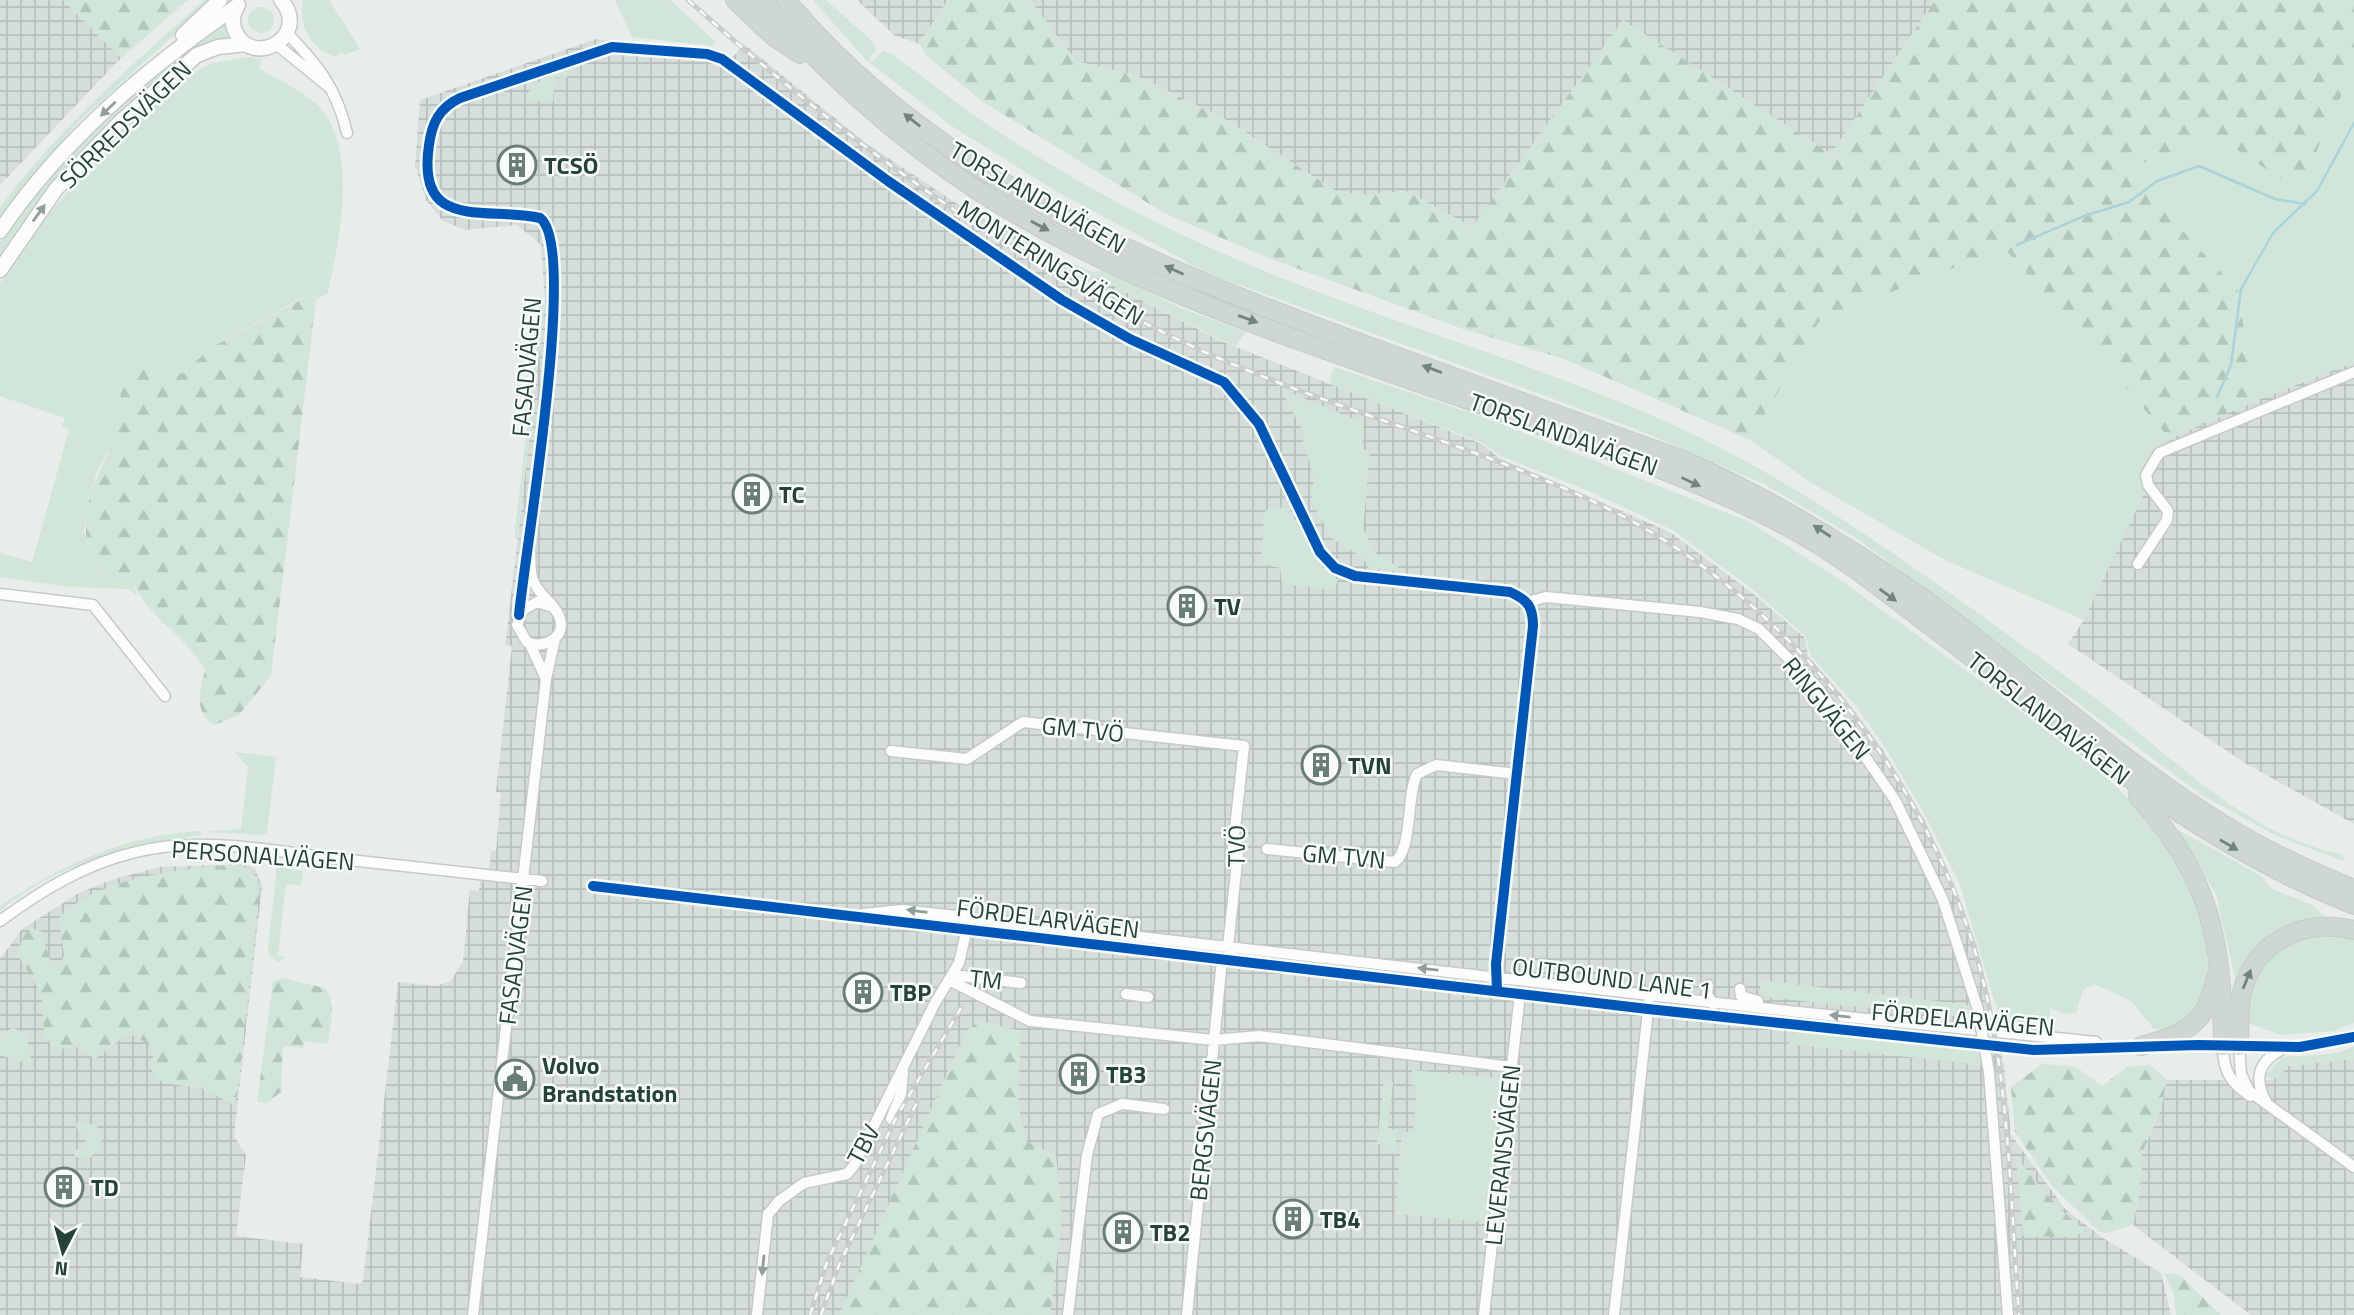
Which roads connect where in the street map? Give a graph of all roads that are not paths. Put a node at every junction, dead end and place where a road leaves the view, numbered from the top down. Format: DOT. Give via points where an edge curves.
graph roads {
  1 [pos="220,0"];
  2 [pos="735,0"];
  3 [pos="761,0"];
  4 [pos="786,0"];
  5 [pos="801,0"];
  6 [pos="286,2"];
  7 [pos="239,3"];
  8 [pos="287,33"];
  9 [pos="246,44"];
  10 [pos="276,44"];
  11 [pos="841,56"];
  12 [pos="150,71"];
  13 [pos="828,74"];
  14 [pos="329,87"];
  15 [pos="347,133"];
  16 [pos="449,208"];
  17 [pos="0,231"];
  18 [pos="0,270"];
  19 [pos="2354,372"];
  20 [pos="529,538"];
  21 [pos="2138,564"];
  22 [pos="0,594"];
  23 [pos="1528,602"];
  24 [pos="553,607"];
  25 [pos="519,615"];
  26 [pos="555,639"];
  27 [pos="530,643"];
  28 [pos="546,679"];
  29 [pos="165,696"];
  30 [pos="1244,746"];
  31 [pos="2088,749"];
  32 [pos="891,751"];
  33 [pos="1517,774"];
  34 [pos="2154,777"];
  35 [pos="1267,849"];
  36 [pos="524,880"];
  37 [pos="2354,880"];
  38 [pos="542,881"];
  39 [pos="593,886"];
  40 [pos="2354,889"];
  41 [pos="2354,905"];
  42 [pos="844,916"];
  43 [pos="968,918"];
  44 [pos="0,921"];
  45 [pos="968,930"];
  46 [pos="2354,930"];
  47 [pos="1228,947"];
  48 [pos="1223,960"];
  49 [pos="2220,960"];
  50 [pos="951,978"];
  51 [pos="1496,981"];
  52 [pos="1021,983"];
  53 [pos="1740,989"];
  54 [pos="1126,994"];
  55 [pos="1520,994"];
  56 [pos="1148,997"];
  57 [pos="1688,997"];
  58 [pos="1649,999"];
  59 [pos="1711,1002"];
  60 [pos="1780,1010"];
  61 [pos="1723,1012"];
  62 [pos="1743,1019"];
  63 [pos="2354,1037"];
  64 [pos="1214,1040"];
  65 [pos="2141,1046"];
  66 [pos="2231,1046"];
  67 [pos="2285,1047"];
  68 [pos="910,1053"];
  69 [pos="1512,1067"];
  70 [pos="2264,1102"];
  71 [pos="1164,1109"];
  72 [pos="891,1119"];
  73 [pos="2354,1167"];
  74 [pos="473,1315"];
  75 [pos="757,1315"];
  76 [pos="1068,1315"];
  77 [pos="1187,1315"];
  78 [pos="1484,1315"];
  79 [pos="1614,1315"];
  80 [pos="2008,1315"];
  1 -- 12 [label="street, SÖRREDSVÄGEN"];
  2 -- 13 [label="main road" via="774,37"];
  3 -- 13 [label="main road, TORSLANDAVÄGEN"];
  4 -- 11 [label="main road, TORSLANDAVÄGEN"];
  5 -- 11 [label="main road"];
  6 -- 8 [label="street"];
  7 -- 9 [label="street, SÖRREDSVÄGEN" via="233,24"];
  7 -- 12 [label="street, SÖRREDSVÄGEN"];
  8 -- 10 [label="street"];
  8 -- 14 [label="street" via="325,73"];
  9 -- 10 [label="street, SÖRREDSVÄGEN" via="258,48"];
  18 -- 9 [label="street, SÖRREDSVÄGEN, one-way" via="57,189 120,122 189,60 218,47"];
  10 -- 14 [label="street"];
  34 -- 11 [label="main road, TORSLANDAVÄGEN, one-way" via="1923,598 1809,523 1742,486 1683,460 1239,298 1117,244 1028,198 935,138"];
  12 -- 17 [label="street, SÖRREDSVÄGEN, one-way" via="65,149"];
  13 -- 31 [label="main road, TORSLANDAVÄGEN, one-way" via="938,164 1085,251 1230,313 1674,474 1801,534 1911,611"];
  14 -- 15 [label="street"];
  16 -- 20 [label="street, FASADVÄGEN" via="537,217 547,223 551,233 555,319"];
  16 -- 23 [label="street, MONTERINGSVÄGEN" via="434,193 426,165 433,125 452,102 612,47 722,59 888,181 1062,300 1232,389 1259,424 1320,552 1335,568 1355,576 1510,592"];
  19 -- 21 [label="street" via="2159,453 2146,475 2148,485 2168,511 2167,520"];
  20 -- 24 [label="street, FASADVÄGEN" via="533,580"];
  20 -- 25 [label="street, FASADVÄGEN"];
  22 -- 29 [label="street" via="93,605"];
  23 -- 33 [label="street" via="1533,626"];
  23 -- 80 [label="street, RINGVÄGEN, bridge" via="1556,598 1692,611 1738,619 1759,629 1818,688 1895,800 1943,900 1978,1010 1989,1072"];
  24 -- 25 [label="street" via="534,603"];
  24 -- 26 [label="street, FASADVÄGEN" via="560,621"];
  25 -- 27 [label="street, FASADVÄGEN" via="519,632"];
  26 -- 27 [label="street" via="543,645"];
  26 -- 28 [label="street, FASADVÄGEN"];
  27 -- 28 [label="street, FASADVÄGEN"];
  28 -- 36 [label="street, FASADVÄGEN"];
  30 -- 32 [label="street, GM TVÖ" via="1023,722 967,759"];
  30 -- 47 [label="street, TVÖ"];
  31 -- 41 [label="main road, TORSLANDAVÄGEN, one-way" via="2137,787 2231,846"];
  31 -- 49 [label="main road" via="2170,834 2206,901"];
  33 -- 35 [label="street, GM TVN" via="1436,765 1417,774 1404,848 1395,862"];
  33 -- 51 [label="street"];
  34 -- 37 [label="main road" via="2283,848"];
  34 -- 40 [label="main road, TORSLANDAVÄGEN" via="2227,827"];
  36 -- 38 [label="street, PERSONALVÄGEN"];
  36 -- 44 [label="street, PERSONALVÄGEN" via="275,851 168,846 86,868 29,899"];
  36 -- 74 [label="street, FASADVÄGEN"];
  39 -- 42 [label="street, FÖRDELARVÄGEN"];
  43 -- 42 [label="street, FÖRDELARVÄGEN, one-way" via="902,910"];
  42 -- 45 [label="street, FÖRDELARVÄGEN"];
  43 -- 45 [label="street, TBV"];
  43 -- 47 [label="street, FÖRDELARVÄGEN"];
  45 -- 48 [label="street, FÖRDELARVÄGEN"];
  45 -- 50 [label="street, TBV"];
  66 -- 46 [label="main road, one-way" via="2242,991 2262,954 2279,939 2300,930 2331,926"];
  47 -- 48 [label="street, BERGSVÄGEN"];
  51 -- 47 [label="street, FÖRDELARVÄGEN, one-way"];
  48 -- 51 [label="street, FÖRDELARVÄGEN"];
  48 -- 64 [label="street, BERGSVÄGEN"];
  49 -- 65 [label="main road" via="2210,1000 2197,1022 2175,1036"];
  49 -- 66 [label="main road"];
  50 -- 52 [label="street, TM"];
  50 -- 64 [label="street" via="1030,1021"];
  50 -- 68 [label="street, TBV"];
  51 -- 55 [label="street"];
  51 -- 58 [label="street"];
  53 -- 60 [label="street, FÖRDELARVÄGEN" via="1748,1000 1771,1003"];
  54 -- 56 [label="street"];
  55 -- 58 [label="street"];
  55 -- 69 [label="street, LEVERANSVÄGEN"];
  57 -- 58 [label="street"];
  57 -- 58 [label="street"];
  57 -- 59 [label="street, FÖRDELARVÄGEN"];
  57 -- 59 [label="street" via="1708,985"];
  58 -- 61 [label="street, OUTBOUND LANE 1"];
  58 -- 62 [label="street, FÖRDELARVÄGEN"];
  58 -- 79 [label="street"];
  59 -- 60 [label="street, FÖRDELARVÄGEN"];
  59 -- 61 [label="street, FÖRDELARVÄGEN"];
  65 -- 60 [label="street, FÖRDELARVÄGEN, one-way"];
  61 -- 62 [label="street, FÖRDELARVÄGEN"];
  62 -- 65 [label="street, FÖRDELARVÄGEN" via="2034,1050"];
  63 -- 67 [label="street, FÖRDELARVÄGEN" via="2318,1046"];
  64 -- 69 [label="street" via="1259,1036"];
  64 -- 77 [label="street, BERGSVÄGEN"];
  65 -- 66 [label="street, FÖRDELARVÄGEN"];
  66 -- 67 [label="street, FÖRDELARVÄGEN"];
  66 -- 70 [label="street" via="2249,1091"];
  66 -- 70 [label="street" via="2224,1068 2232,1081"];
  67 -- 70 [label="street" via="2260,1068"];
  68 -- 72 [label="street"];
  68 -- 75 [label="street, TBV, one-way" via="847,1174 804,1183 768,1214"];
  69 -- 78 [label="street, LEVERANSVÄGEN"];
  70 -- 73 [label="street"];
  71 -- 76 [label="street" via="1122,1104 1098,1114 1087,1156"];
}
